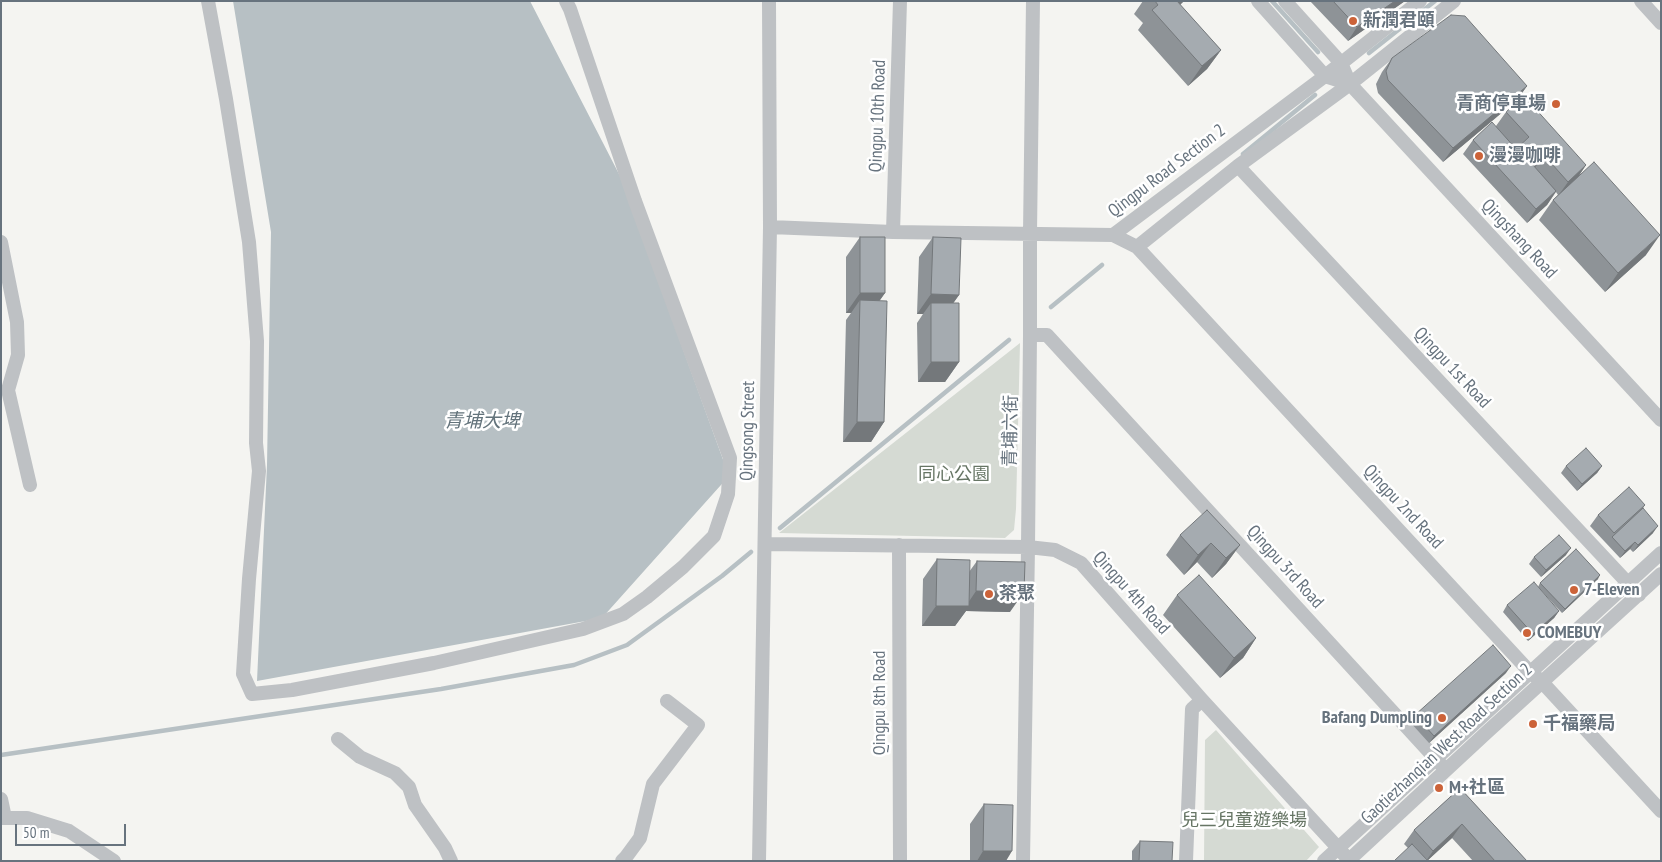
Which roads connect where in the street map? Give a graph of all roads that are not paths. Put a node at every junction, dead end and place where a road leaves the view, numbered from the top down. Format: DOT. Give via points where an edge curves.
graph roads {
  1 [pos="208,1"];
  2 [pos="566,1"];
  3 [pos="769,1"];
  4 [pos="900,1"];
  5 [pos="1033,1"];
  6 [pos="1258,1"];
  7 [pos="1285,1"];
  8 [pos="1420,1"];
  9 [pos="1454,1"];
  10 [pos="1641,1"];
  11 [pos="1661,23"];
  12 [pos="1340,63"];
  13 [pos="1325,76"];
  14 [pos="1350,84"];
  15 [pos="1238,166"];
  16 [pos="770,227"];
  17 [pos="893,232"];
  18 [pos="1030,233"];
  19 [pos="1113,235"];
  20 [pos="1,242"];
  21 [pos="1137,246"];
  22 [pos="3,261"];
  23 [pos="1030,335"];
  24 [pos="1661,420"];
  25 [pos="30,485"];
  26 [pos="765,544"];
  27 [pos="899,545"];
  28 [pos="1028,547"];
  29 [pos="1661,553"];
  30 [pos="1661,574"];
  31 [pos="1628,583"];
  32 [pos="1638,595"];
  33 [pos="1530,672"];
  34 [pos="1542,682"];
  35 [pos="1202,700"];
  36 [pos="667,701"];
  37 [pos="338,739"];
  38 [pos="1436,760"];
  39 [pos="1446,770"];
  40 [pos="1,799"];
  41 [pos="1661,811"];
  42 [pos="3,818"];
  43 [pos="1338,848"];
  44 [pos="1349,860"];
  45 [pos="114,861"];
  46 [pos="451,861"];
  47 [pos="622,861"];
  48 [pos="759,861"];
  49 [pos="900,861"];
  50 [pos="1023,861"];
  51 [pos="1186,861"];
  52 [pos="1324,861"];
  1 -- 2 [label="street" via="249,242 257,341 256,442 260,471 244,674 252,694 292,690 434,663 584,630 623,614 647,597 714,536 728,494 730,458 635,201"];
  3 -- 16 [label="street, Qingsong Street"];
  4 -- 17 [label="street, Qingpu 10th Road"];
  5 -- 18 [label="street, 青埔六街"];
  6 -- 13 [label="street"];
  7 -- 12 [label="street, Qingshang Road"];
  8 -- 12 [label="street, Qingpu Road Section 2"];
  9 -- 14 [label="street"];
  10 -- 11 [label="street"];
  12 -- 13 [label="street, Qingpu Road Section 2"];
  12 -- 14 [label="street, Qingshang Road"];
  13 -- 14 [label="street, Qingshang Road"];
  13 -- 19 [label="street, Qingpu Road Section 2"];
  14 -- 15 [label="street"];
  14 -- 24 [label="street, Qingshang Road"];
  15 -- 21 [label="street"];
  15 -- 31 [label="street, Qingpu 1st Road"];
  16 -- 17 [label="street, Qingpu Road Section 2"];
  16 -- 26 [label="street, Qingsong Street"];
  17 -- 18 [label="street, Qingpu Road Section 2"];
  18 -- 19 [label="street, Qingpu Road Section 2"];
  18 -- 23 [label="street, 青埔六街"];
  19 -- 21 [label="street, Qingpu 2nd Road"];
  20 -- 22 [label="street"];
  21 -- 33 [label="street, Qingpu 2nd Road"];
  22 -- 25 [label="street" via="17,322 18,355 8,390"];
  23 -- 28 [label="street, 青埔六街"];
  23 -- 38 [label="street, Qingpu 3rd Road" via="1048,335"];
  26 -- 27 [label="street, Qingpu 4th Road"];
  26 -- 48 [label="street, Qingsong Street"];
  27 -- 28 [label="street, Qingpu 4th Road"];
  27 -- 49 [label="street, Qingpu 8th Road"];
  28 -- 35 [label="street, Qingpu 4th Road" via="1055,550 1081,564"];
  28 -- 50 [label="street, 青埔六街"];
  29 -- 31 [label="street, Gaotiezhanqian West Road Section 2"];
  30 -- 32 [label="street, Gaotiezhanqian West Road Section 2"];
  31 -- 32 [label="street, Qingpu 1st Road"];
  31 -- 33 [label="street, Gaotiezhanqian West Road Section 2"];
  32 -- 34 [label="street, Gaotiezhanqian West Road Section 2"];
  33 -- 34 [label="street, Qingpu 2nd Road"];
  33 -- 38 [label="street, Gaotiezhanqian West Road Section 2"];
  34 -- 39 [label="street, Gaotiezhanqian West Road Section 2"];
  34 -- 41 [label="street, Qingpu 2nd Road"];
  35 -- 43 [label="street, Qingpu 4th Road"];
  35 -- 51 [label="street" via="1192,709"];
  36 -- 47 [label="street" via="698,725 653,784 640,838"];
  37 -- 46 [label="street" via="360,757 395,773 409,787 415,805"];
  38 -- 39 [label="street, Qingpu 3rd Road"];
  38 -- 43 [label="street, Gaotiezhanqian West Road Section 2"];
  39 -- 44 [label="street, Gaotiezhanqian West Road Section 2"];
  40 -- 42 [label="street"];
  42 -- 45 [label="street" via="27,818 68,831"];
  43 -- 44 [label="street, Qingpu 4th Road"];
  43 -- 52 [label="street, Gaotiezhanqian West Road Section 2"];
}
